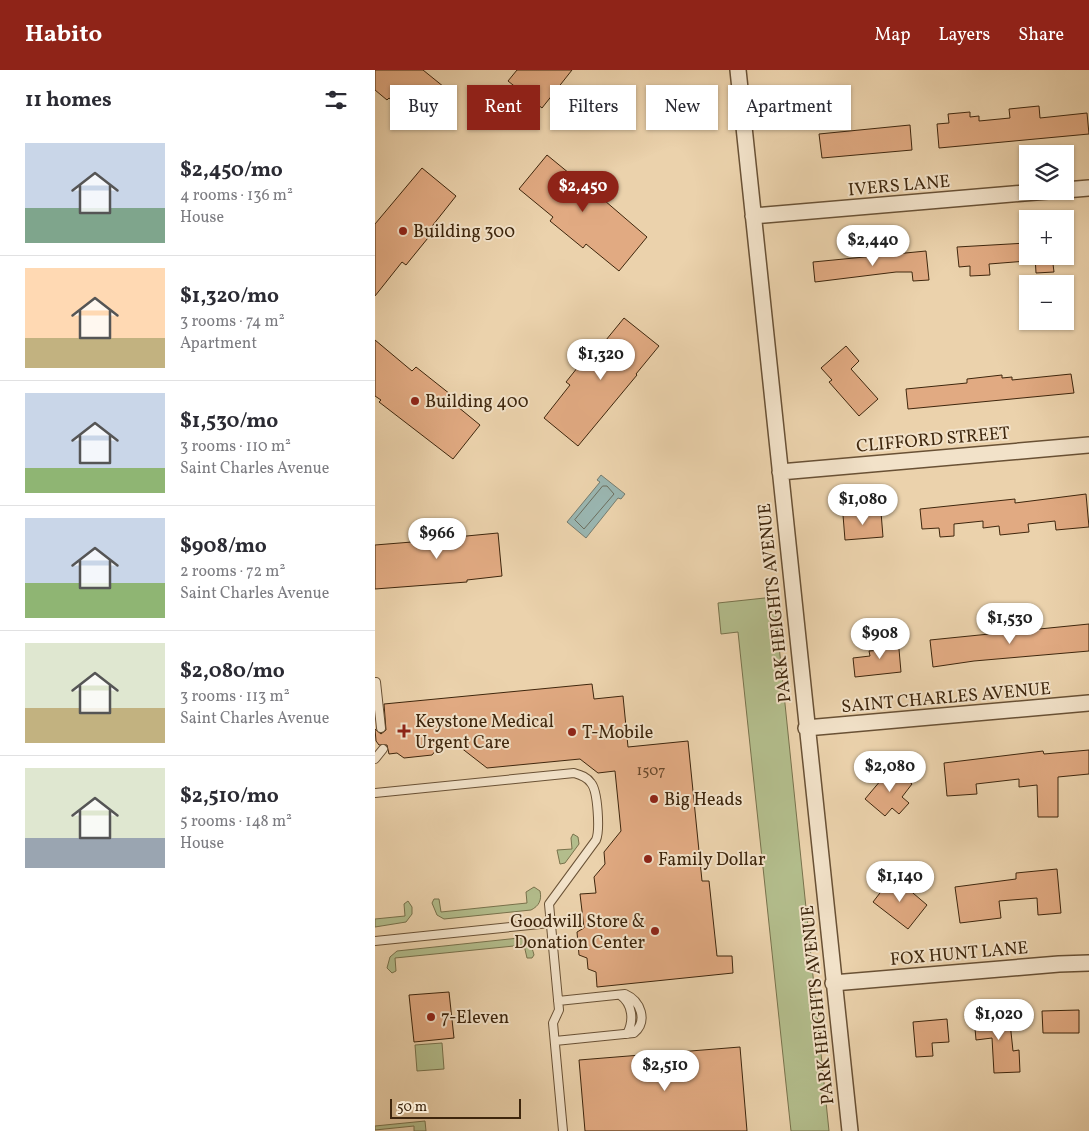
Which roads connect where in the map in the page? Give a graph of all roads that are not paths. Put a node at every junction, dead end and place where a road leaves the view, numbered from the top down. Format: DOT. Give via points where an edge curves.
graph roads {
  1 [pos="739,70"];
  2 [pos="1089,188"];
  3 [pos="1074,189"];
  4 [pos="1019,193"];
  5 [pos="753,216"];
  6 [pos="1089,444"];
  7 [pos="780,472"];
  8 [pos="376,682"];
  9 [pos="1089,704"];
  10 [pos="381,728"];
  11 [pos="806,728"];
  12 [pos="383,748"];
  13 [pos="375,759"];
  14 [pos="375,793"];
  15 [pos="550,922"];
  16 [pos="375,941"];
  17 [pos="1089,964"];
  18 [pos="833,983"];
  19 [pos="558,1001"];
  20 [pos="555,1041"];
  21 [pos="563,1131"];
  22 [pos="850,1131"];
  1 -- 5 [label="street, PARK HEIGHTS AVENUE"];
  2 -- 3 [label="street"];
  4 -- 5 [label="street, IVERS LANE"];
  5 -- 7 [label="street, PARK HEIGHTS AVENUE"];
  6 -- 7 [label="street, CLIFFORD STREET"];
  7 -- 11 [label="street, PARK HEIGHTS AVENUE"];
  8 -- 10 [label="lane"];
  9 -- 11 [label="street, SAINT CHARLES AVENUE"];
  11 -- 18 [label="street, PARK HEIGHTS AVENUE"];
  12 -- 13 [label="lane"];
  14 -- 15 [label="lane" via="574,773 582,775 593,785 600,832 552,898"];
  15 -- 16 [label="lane"];
  15 -- 19 [label="lane"];
  17 -- 18 [label="street, FOX HUNT LANE"];
  18 -- 22 [label="street, PARK HEIGHTS AVENUE"];
  19 -- 20 [label="lane" via="559,1010 553,1023"];
  19 -- 20 [label="lane" via="620,995 630,1006 632,1022 627,1034"];
  20 -- 21 [label="lane"];
}
